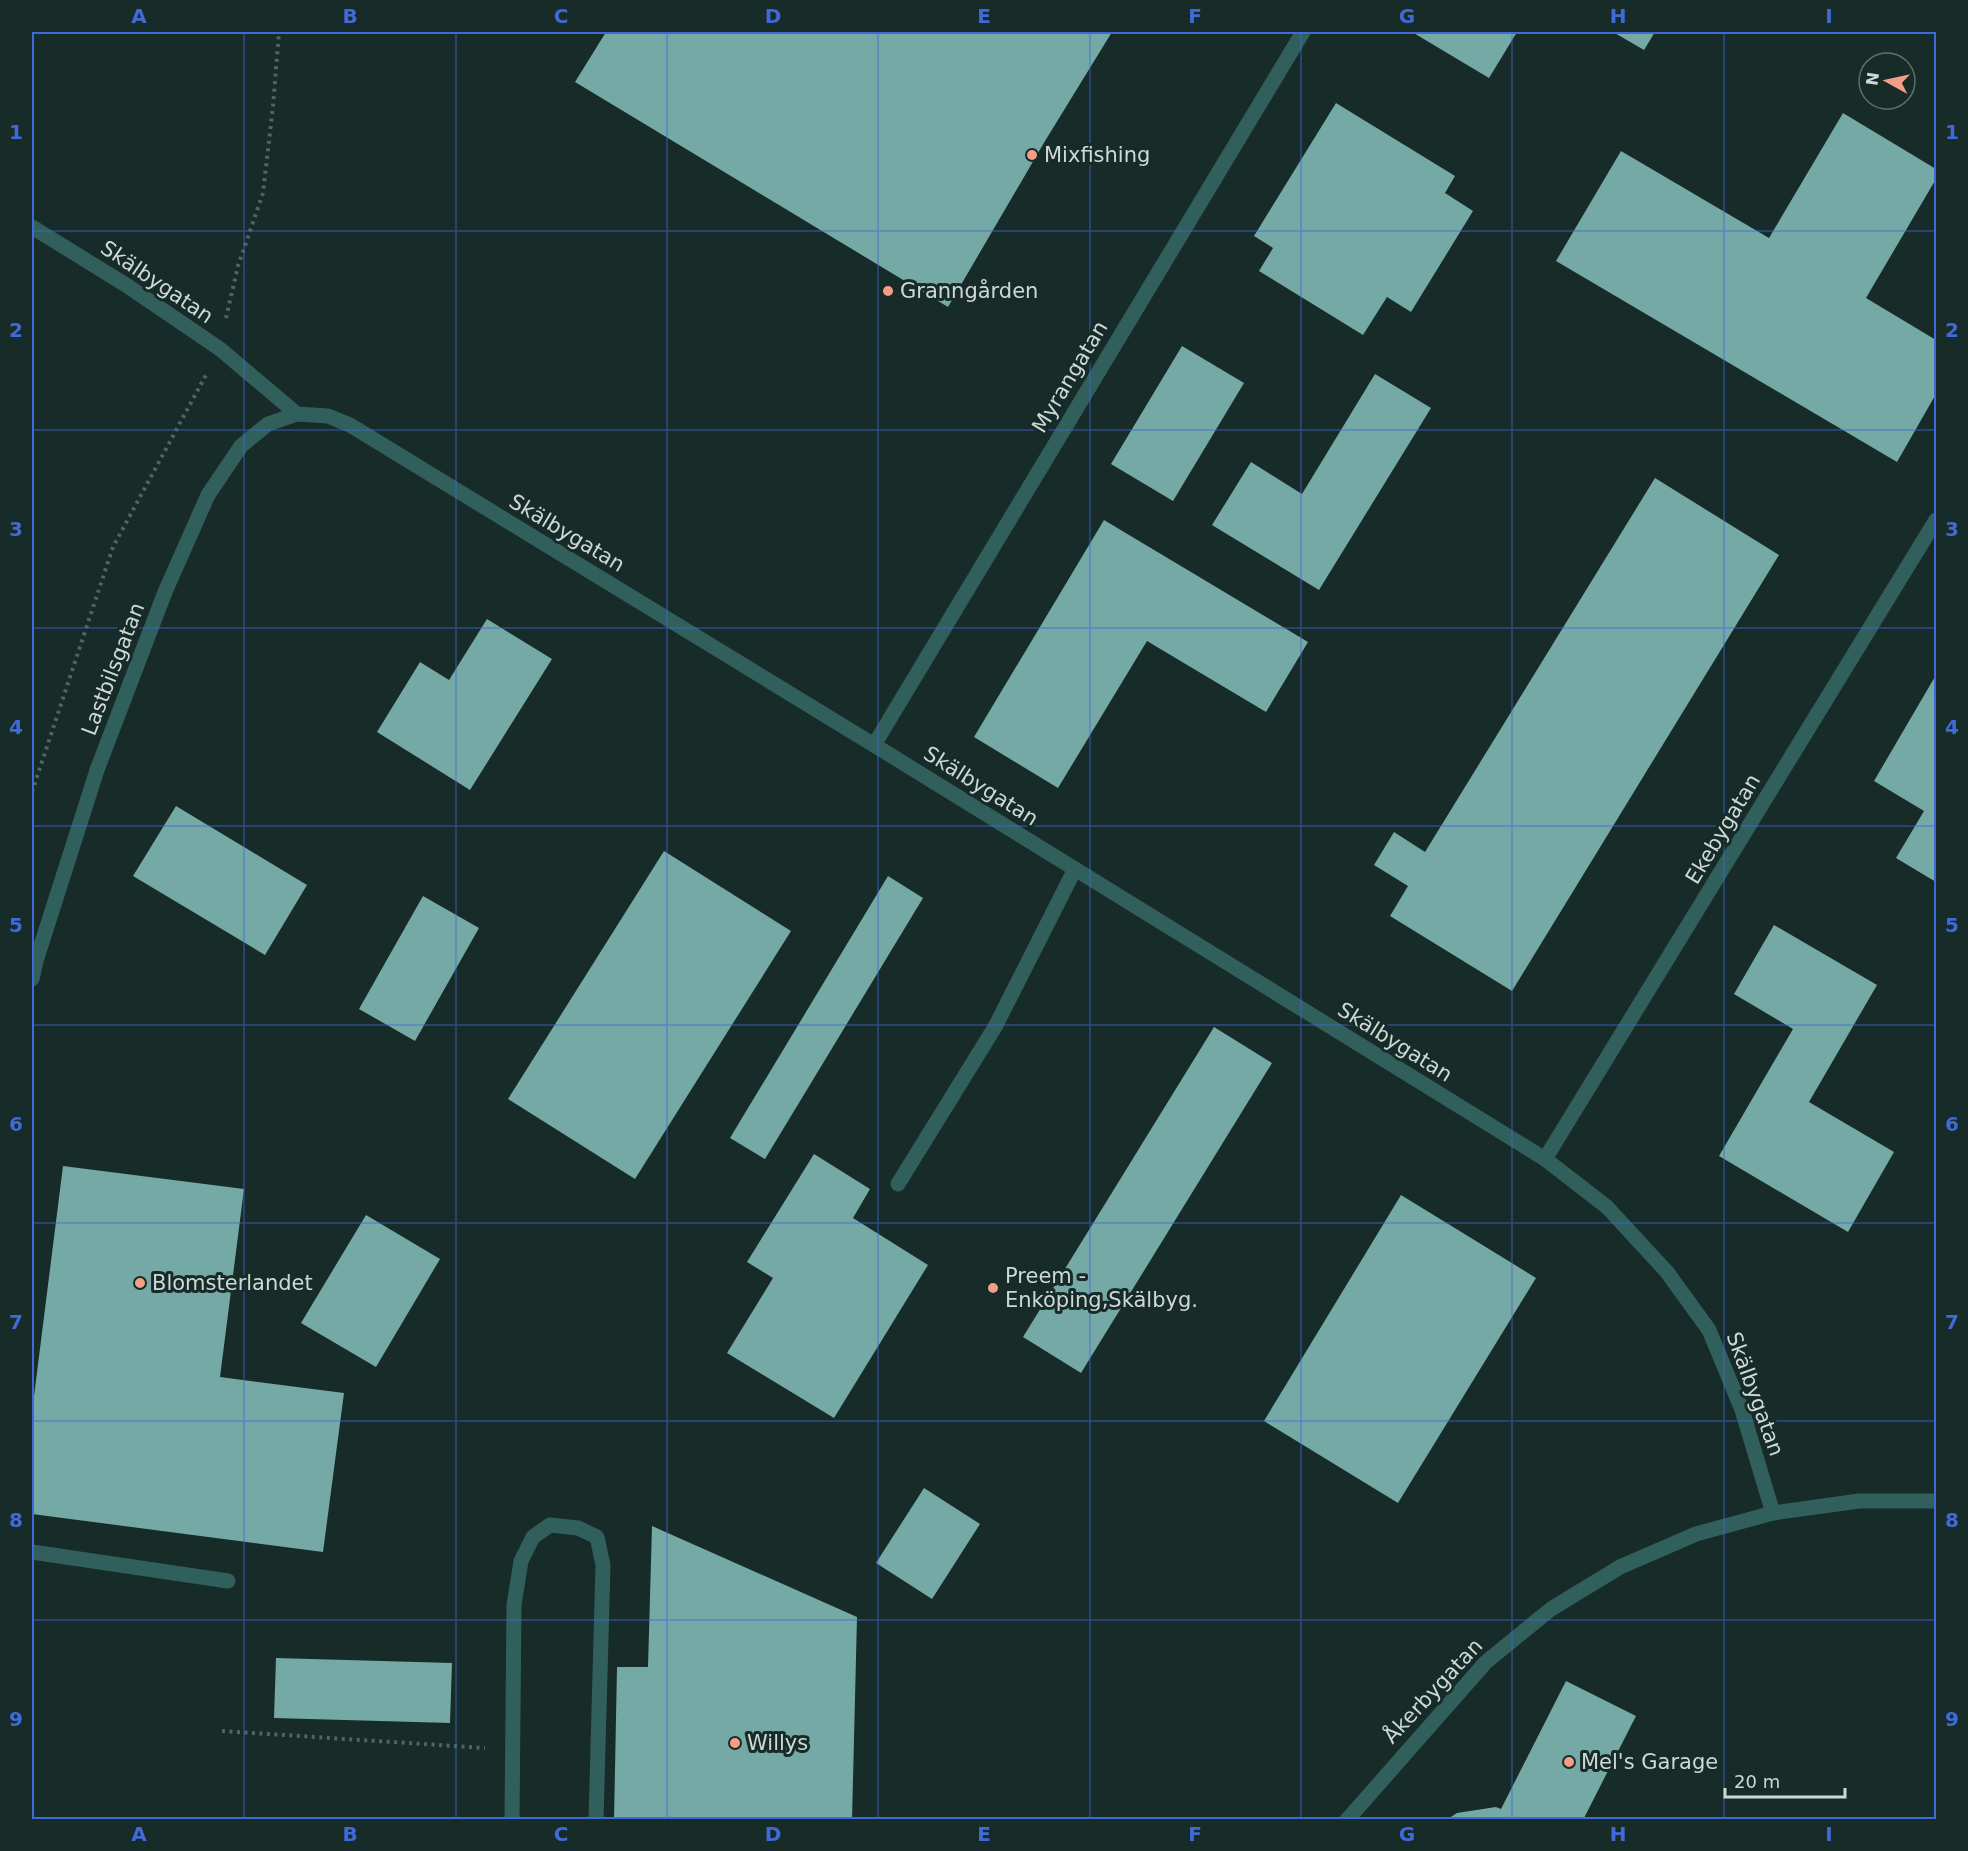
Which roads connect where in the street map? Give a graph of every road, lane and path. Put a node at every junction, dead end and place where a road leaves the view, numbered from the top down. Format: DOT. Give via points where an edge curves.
graph roads {
  1 [pos="279,32"];
  2 [pos="1303,32"];
  3 [pos="32,227"];
  4 [pos="220,349"];
  5 [pos="297,414"];
  6 [pos="1936,520"];
  7 [pos="874,745"];
  8 [pos="32,792"];
  9 [pos="1075,869"];
  10 [pos="32,980"];
  11 [pos="1545,1159"];
  12 [pos="898,1184"];
  13 [pos="1936,1501"];
  14 [pos="1773,1513"];
  15 [pos="32,1552"];
  16 [pos="228,1581"];
  17 [pos="222,1731"];
  18 [pos="512,1750"];
  19 [pos="512,1820"];
  20 [pos="596,1820"];
  21 [pos="1347,1820"];
  1 -- 4 [label="path" via="263,193 238,266"];
  2 -- 7 [label="street, Myrangatan"];
  3 -- 4 [label="street, Skälbygatan"];
  4 -- 5 [label="street, Skälbygatan"];
  4 -- 8 [label="path" via="113,547"];
  5 -- 7 [label="street, Skälbygatan" via="328,416 350,425"];
  5 -- 10 [label="street, Lastbilsgatan" via="268,424 241,446 208,495 165,592 98,770"];
  6 -- 11 [label="street, Ekebygatan"];
  7 -- 9 [label="street, Skälbygatan"];
  9 -- 11 [label="street, Skälbygatan"];
  9 -- 12 [label="street" via="995,1027"];
  11 -- 14 [label="street, Skälbygatan" via="1606,1207 1667,1272 1709,1330 1742,1410"];
  13 -- 14 [label="street, Åkerbygatan" via="1859,1501"];
  14 -- 21 [label="street, Åkerbygatan" via="1696,1534 1620,1567 1551,1609 1486,1662"];
  15 -- 16 [label="street"];
  17 -- 18 [label="path"];
  18 -- 19 [label="street"];
  18 -- 20 [label="street" via="514,1605 521,1561 533,1538 550,1525 578,1528 597,1537 603,1565"];
}
